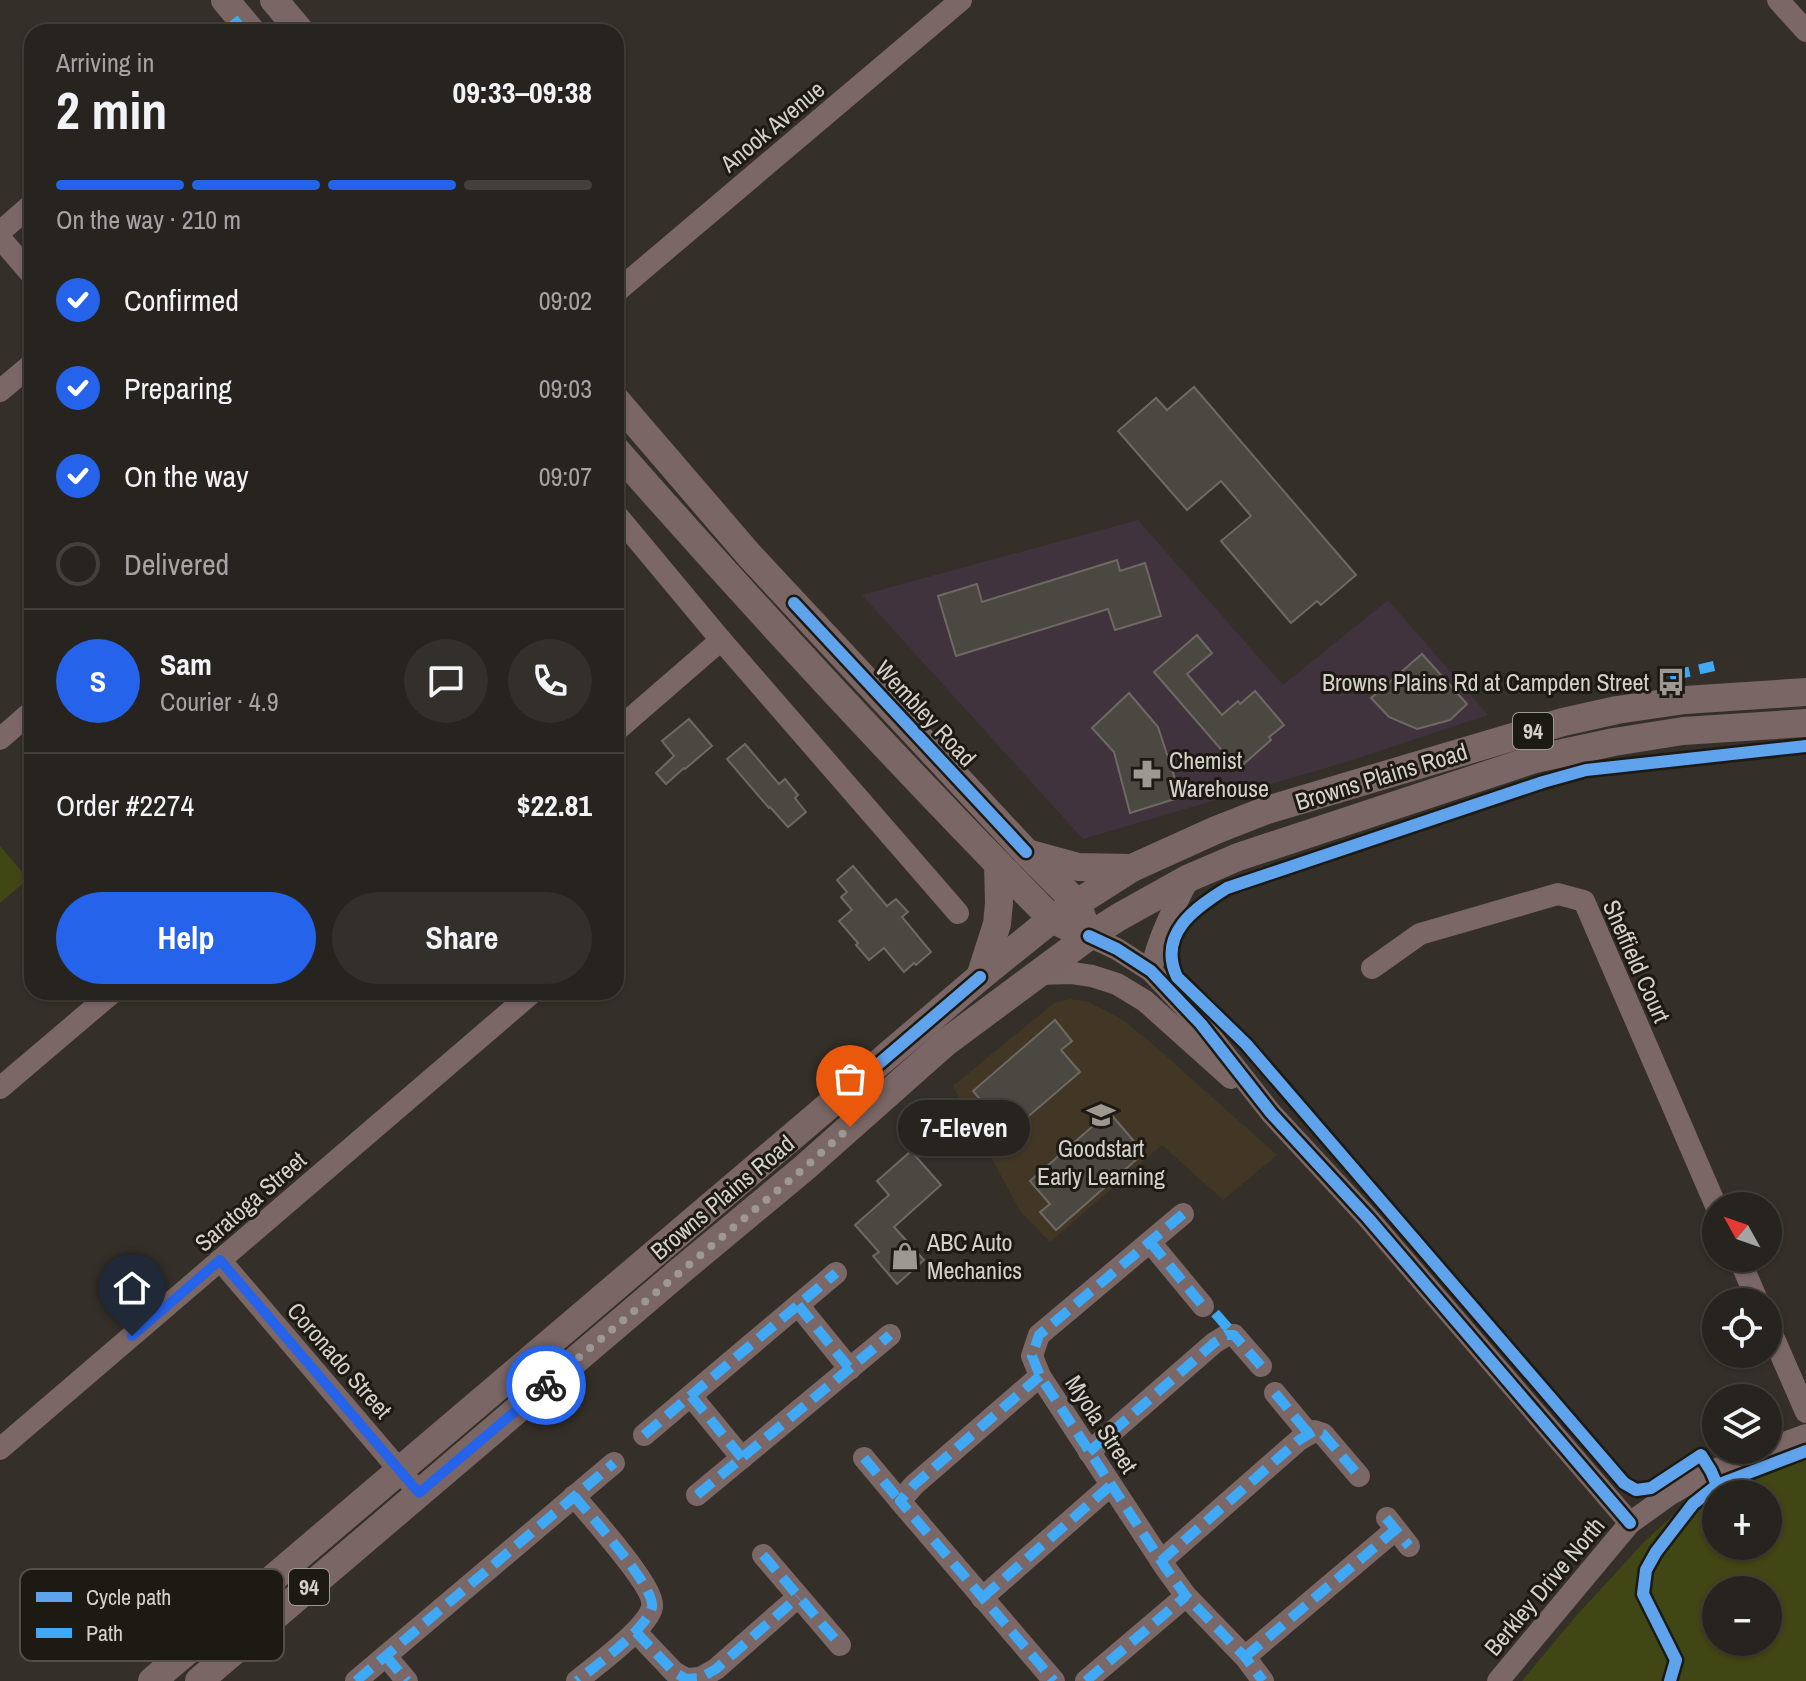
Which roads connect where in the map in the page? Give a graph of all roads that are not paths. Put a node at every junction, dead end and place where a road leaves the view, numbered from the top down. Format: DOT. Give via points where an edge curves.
graph roads {
  1 [pos="225,0"];
  2 [pos="274,0"];
  3 [pos="961,0"];
  4 [pos="1778,0"];
  5 [pos="245,24"];
  6 [pos="294,24"];
  7 [pos="1806,31"];
  8 [pos="24,212"];
  9 [pos="0,235"];
  10 [pos="24,265"];
  11 [pos="624,285"];
  12 [pos="24,371"];
  13 [pos="0,391"];
  14 [pos="624,409"];
  15 [pos="624,459"];
  16 [pos="624,524"];
  17 [pos="721,640"];
  18 [pos="1806,692"];
  19 [pos="24,718"];
  20 [pos="1806,723"];
  21 [pos="624,724"];
  22 [pos="0,739"];
  23 [pos="1026,852"];
  24 [pos="998,864"];
  25 [pos="1132,868"];
  26 [pos="1189,878"];
  27 [pos="1077,903"];
  28 [pos="958,913"];
  29 [pos="1052,919"];
  30 [pos="1089,936"];
  31 [pos="1372,968"];
  32 [pos="1151,971"];
  33 [pos="1037,974"];
  34 [pos="980,977"];
  35 [pos="104,1000"];
  36 [pos="524,1000"];
  37 [pos="926,1024"];
  38 [pos="0,1088"];
  39 [pos="1271,1113"];
  40 [pos="1710,1192"];
  41 [pos="1183,1214"];
  42 [pos="1150,1242"];
  43 [pos="220,1260"];
  44 [pos="836,1273"];
  45 [pos="798,1305"];
  46 [pos="890,1335"];
  47 [pos="1234,1335"];
  48 [pos="1782,1357"];
  49 [pos="1261,1366"];
  50 [pos="850,1369"];
  51 [pos="1040,1376"];
  52 [pos="1275,1393"];
  53 [pos="691,1396"];
  54 [pos="1806,1412"];
  55 [pos="1309,1434"];
  56 [pos="644,1435"];
  57 [pos="1806,1435"];
  58 [pos="1782,1444"];
  59 [pos="0,1449"];
  60 [pos="1089,1452"];
  61 [pos="742,1458"];
  62 [pos="864,1458"];
  63 [pos="614,1463"];
  64 [pos="1730,1464"];
  65 [pos="400,1470"];
  66 [pos="1359,1476"];
  67 [pos="1111,1485"];
  68 [pos="419,1493"];
  69 [pos="697,1495"];
  70 [pos="574,1496"];
  71 [pos="900,1501"];
  72 [pos="1630,1523"];
  73 [pos="1397,1531"];
  74 [pos="763,1555"];
  75 [pos="1161,1561"];
  76 [pos="284,1569"];
  77 [pos="1186,1596"];
  78 [pos="798,1597"];
  79 [pos="982,1598"];
  80 [pos="284,1608"];
  81 [pos="636,1632"];
  82 [pos="840,1645"];
  83 [pos="386,1656"];
  84 [pos="1245,1657"];
  85 [pos="176,1661"];
  86 [pos="222,1661"];
  87 [pos="152,1681"];
  88 [pos="199,1681"];
  89 [pos="356,1681"];
  90 [pos="407,1681"];
  91 [pos="577,1681"];
  92 [pos="1054,1681"];
  93 [pos="1086,1681"];
  94 [pos="1263,1681"];
  95 [pos="1498,1681"];
  1 -- 5 [label="main road"];
  2 -- 6 [label="main road"];
  3 -- 11 [label="street, Anook Avenue"];
  4 -- 7 [label="street"];
  8 -- 9 [label="street"];
  9 -- 10 [label="street"];
  12 -- 13 [label="street"];
  14 -- 23 [label="main road, Wembley Road" via="750,556"];
  15 -- 24 [label="main road"];
  16 -- 17 [label="street"];
  17 -- 21 [label="street"];
  17 -- 28 [label="street"];
  18 -- 25 [label="main road, Browns Plains Road / 94" via="1685,700 1563,722 1267,810"];
  19 -- 22 [label="street"];
  20 -- 26 [label="main road, Browns Plains Road / 94" via="1683,731 1535,759"];
  23 -- 25 [label="main road" via="1078,867"];
  23 -- 27 [label="main road, Wembley Road"];
  24 -- 29 [label="main road"];
  24 -- 34 [label="main road" via="997,924"];
  25 -- 27 [label="main road, Browns Plains Road / 94"];
  26 -- 30 [label="main road, Browns Plains Road / 94"];
  26 -- 32 [label="street" via="1160,938"];
  27 -- 29 [label="main road, Browns Plains Road / 94"];
  27 -- 30 [label="main road, Wembley Road"];
  29 -- 30 [label="main road"];
  29 -- 34 [label="main road, Browns Plains Road / 94"];
  30 -- 32 [label="street"];
  30 -- 33 [label="main road, Browns Plains Road / 94"];
  30 -- 37 [label="main road" via="1018,965 955,1012"];
  31 -- 40 [label="street, Sheffield Court" via="1420,934 1558,894 1584,901"];
  32 -- 39 [label="street"];
  33 -- 39 [label="street" via="1088,975 1126,988"];
  33 -- 68 [label="main road, Browns Plains Road / 94" via="945,1043"];
  34 -- 37 [label="main road, Browns Plains Road / 94"];
  35 -- 38 [label="street"];
  36 -- 43 [label="street, Saratoga Street"];
  37 -- 65 [label="main road, Browns Plains Road / 94"];
  39 -- 72 [label="street"];
  41 -- 42 [label="street, Myola Street"];
  42 -- 47 [label="street"];
  42 -- 51 [label="street, Myola Street" via="1039,1335 1032,1356"];
  43 -- 59 [label="street, Saratoga Street"];
  43 -- 65 [label="street, Coronado Street"];
  44 -- 45 [label="street"];
  45 -- 50 [label="street"];
  45 -- 53 [label="street"];
  46 -- 50 [label="street"];
  47 -- 49 [label="street"];
  47 -- 60 [label="street" via="1214,1343"];
  48 -- 54 [label="street"];
  50 -- 61 [label="street"];
  51 -- 60 [label="street, Myola Street"];
  51 -- 71 [label="street"];
  52 -- 55 [label="street"];
  53 -- 56 [label="street"];
  53 -- 61 [label="street"];
  55 -- 66 [label="street" via="1323,1434"];
  55 -- 75 [label="street"];
  57 -- 58 [label="street, Berkley Drive North"];
  60 -- 67 [label="street, Myola Street"];
  61 -- 69 [label="street"];
  62 -- 71 [label="street"];
  63 -- 70 [label="street"];
  64 -- 72 [label="street, Berkley Drive North" via="1669,1495"];
  65 -- 68 [label="street, Coronado Street"];
  65 -- 76 [label="main road, Browns Plains Road / 94"];
  67 -- 75 [label="street, Myola Street"];
  67 -- 79 [label="street"];
  68 -- 80 [label="main road, Browns Plains Road / 94"];
  70 -- 81 [label="street" via="651,1594 652,1607"];
  70 -- 83 [label="street"];
  71 -- 79 [label="street"];
  72 -- 95 [label="street, Berkley Drive North"];
  73 -- 84 [label="street"];
  74 -- 78 [label="street"];
  75 -- 77 [label="street, Myola Street"];
  77 -- 84 [label="street, Myola Street"];
  77 -- 93 [label="street"];
  78 -- 81 [label="street" via="700,1678 686,1679 674,1672"];
  78 -- 82 [label="street"];
  79 -- 92 [label="street"];
  81 -- 91 [label="street"];
  83 -- 89 [label="street"];
  83 -- 90 [label="street"];
  84 -- 94 [label="street, Myola Street"];
  85 -- 87 [label="main road, Browns Plains Road / 94"];
  86 -- 88 [label="main road, Browns Plains Road / 94"];
}
